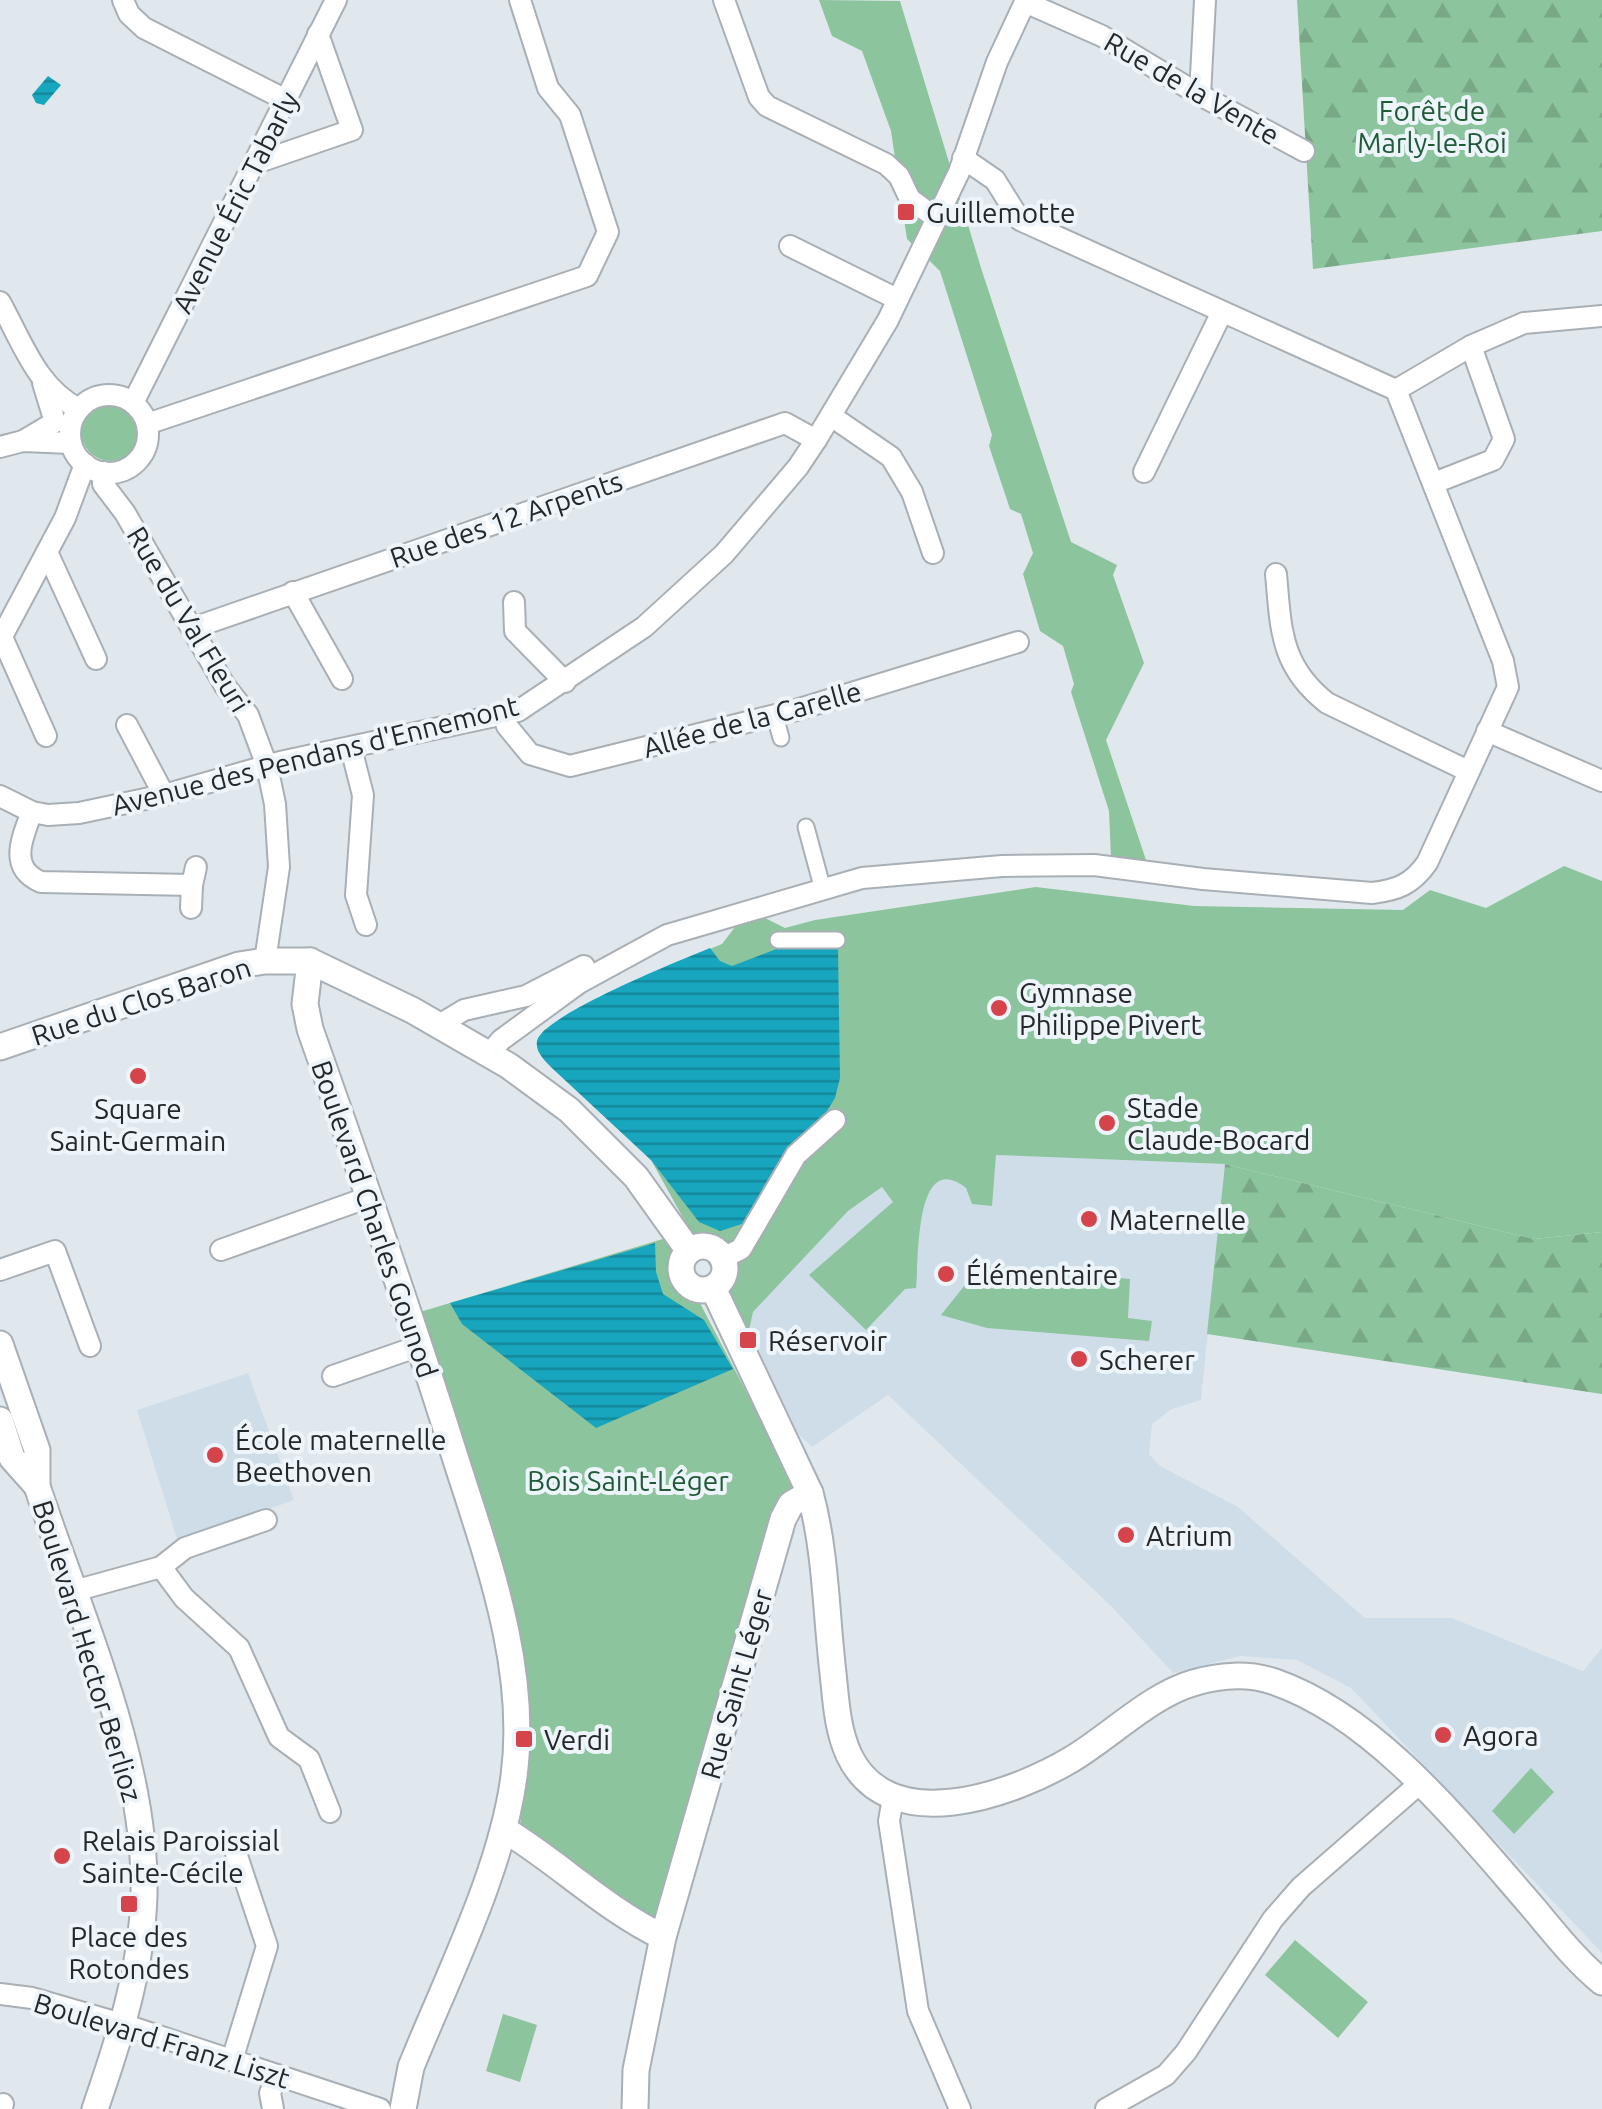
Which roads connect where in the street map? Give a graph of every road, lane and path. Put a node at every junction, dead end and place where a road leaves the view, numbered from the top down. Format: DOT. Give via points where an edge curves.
graph roads {
  1 [pos="123,0"];
  2 [pos="336,0"];
  3 [pos="520,0"];
  4 [pos="724,0"];
  5 [pos="1206,0"];
  6 [pos="1025,1"];
  7 [pos="318,34"];
  8 [pos="1200,96"];
  9 [pos="288,101"];
  10 [pos="1304,151"];
  11 [pos="963,158"];
  12 [pos="256,163"];
  13 [pos="936,218"];
  14 [pos="790,246"];
  15 [pos="898,299"];
  16 [pos="0,302"];
  17 [pos="1222,312"];
  18 [pos="1602,316"];
  19 [pos="1471,346"];
  20 [pos="1396,390"];
  21 [pos="133,404"];
  22 [pos="831,416"];
  23 [pos="68,417"];
  24 [pos="147,424"];
  25 [pos="816,440"];
  26 [pos="24,441"];
  27 [pos="71,444"];
  28 [pos="0,446"];
  29 [pos="104,469"];
  30 [pos="1144,472"];
  31 [pos="1434,483"];
  32 [pos="48,552"];
  33 [pos="933,552"];
  34 [pos="1276,574"];
  35 [pos="293,592"];
  36 [pos="514,602"];
  37 [pos="193,628"];
  38 [pos="1,638"];
  39 [pos="1018,642"];
  40 [pos="96,659"];
  41 [pos="342,680"];
  42 [pos="565,682"];
  43 [pos="503,714"];
  44 [pos="775,716"];
  45 [pos="127,725"];
  46 [pos="1487,731"];
  47 [pos="46,736"];
  48 [pos="782,738"];
  49 [pos="351,748"];
  50 [pos="267,766"];
  51 [pos="1468,771"];
  52 [pos="1602,781"];
  53 [pos="164,795"];
  54 [pos="0,796"];
  55 [pos="32,812"];
  56 [pos="806,827"];
  57 [pos="823,890"];
  58 [pos="191,908"];
  59 [pos="366,925"];
  60 [pos="778,940"];
  61 [pos="836,940"];
  62 [pos="274,961"];
  63 [pos="310,961"];
  64 [pos="592,962"];
  65 [pos="439,1025"];
  66 [pos="0,1048"];
  67 [pos="488,1054"];
  68 [pos="836,1120"];
  69 [pos="369,1197"];
  70 [pos="221,1250"];
  71 [pos="689,1252"];
  72 [pos="732,1253"];
  73 [pos="0,1270"];
  74 [pos="713,1288"];
  75 [pos="0,1344"];
  76 [pos="90,1346"];
  77 [pos="419,1346"];
  78 [pos="333,1376"];
  79 [pos="0,1420"];
  80 [pos="37,1486"];
  81 [pos="810,1493"];
  82 [pos="266,1520"];
  83 [pos="161,1567"];
  84 [pos="74,1591"];
  85 [pos="1419,1784"];
  86 [pos="893,1798"];
  87 [pos="330,1812"];
  88 [pos="504,1830"];
  89 [pos="233,1844"];
  90 [pos="662,1937"];
  91 [pos="1602,1982"];
  92 [pos="0,1994"];
  93 [pos="122,2024"];
  94 [pos="232,2060"];
  95 [pos="277,2075"];
  96 [pos="96,2109"];
  97 [pos="273,2109"];
  98 [pos="380,2109"];
  99 [pos="403,2109"];
  100 [pos="634,2109"];
  101 [pos="960,2109"];
  102 [pos="1106,2109"];
  1 -- 9 [label="street" via="144,28"];
  2 -- 7 [label="street, Avenue Éric Tabarly"];
  3 -- 24 [label="street" via="548,88 570,115 608,232 587,276"];
  4 -- 13 [label="street" via="767,106 886,164 910,200"];
  5 -- 8 [label="street"];
  6 -- 8 [label="street, Rue de la Vente" via="1102,36"];
  6 -- 11 [label="street, Avenue des Pendans d'Ennemont"];
  7 -- 9 [label="street, Avenue Éric Tabarly"];
  7 -- 12 [label="street" via="352,130"];
  8 -- 10 [label="street, Rue de la Vente"];
  9 -- 12 [label="street, Avenue Éric Tabarly"];
  11 -- 13 [label="street, Avenue des Pendans d'Ennemont"];
  11 -- 17 [label="street" via="995,180 1020,220"];
  12 -- 21 [label="street, Avenue Éric Tabarly"];
  13 -- 15 [label="street, Avenue des Pendans d'Ennemont"];
  14 -- 15 [label="street"];
  15 -- 22 [label="street, Avenue des Pendans d'Ennemont"];
  16 -- 23 [label="street"];
  17 -- 20 [label="street"];
  17 -- 30 [label="street"];
  18 -- 19 [label="street" via="1524,323"];
  19 -- 20 [label="street"];
  19 -- 31 [label="street" via="1504,439 1493,460"];
  20 -- 31 [label="street"];
  21 -- 23 [label="street" via="99,396"];
  21 -- 24 [label="street"];
  22 -- 25 [label="street, Avenue des Pendans d'Ennemont"];
  22 -- 33 [label="street" via="891,458 912,492"];
  23 -- 26 [label="street"];
  23 -- 27 [label="street"];
  24 -- 29 [label="street" via="141,456"];
  25 -- 35 [label="street, Rue des 12 Arpents" via="786,423"];
  25 -- 42 [label="street, Avenue des Pendans d'Ennemont" via="700,578"];
  26 -- 27 [label="street"];
  26 -- 28 [label="street"];
  27 -- 29 [label="street"];
  29 -- 32 [label="street" via="64,518"];
  29 -- 37 [label="street, Rue du Val Fleuri"];
  31 -- 46 [label="street" via="1503,661 1508,687"];
  32 -- 38 [label="street"];
  32 -- 40 [label="street"];
  34 -- 51 [label="street" via="1286,654 1312,692"];
  35 -- 37 [label="street, Rue des 12 Arpents"];
  35 -- 41 [label="street"];
  36 -- 42 [label="street" via="515,631"];
  37 -- 50 [label="street, Rue du Val Fleuri" via="248,715"];
  38 -- 47 [label="street"];
  39 -- 44 [label="street, Allée de la Carelle"];
  42 -- 43 [label="street, Avenue des Pendans d'Ennemont"];
  43 -- 44 [label="street, Allée de la Carelle" via="530,754 570,766"];
  43 -- 49 [label="street, Avenue des Pendans d'Ennemont"];
  44 -- 48 [label="street"];
  45 -- 53 [label="street"];
  46 -- 51 [label="street"];
  46 -- 52 [label="street"];
  49 -- 50 [label="street, Avenue des Pendans d'Ennemont"];
  49 -- 59 [label="street" via="363,795 356,895"];
  50 -- 53 [label="street, Avenue des Pendans d'Ennemont"];
  50 -- 62 [label="street, Rue du Val Fleuri" via="279,868"];
  51 -- 57 [label="street" via="1427,863 1414,881 1394,890 1203,879 1094,864 862,878"];
  53 -- 55 [label="street, Avenue des Pendans d'Ennemont" via="79,813"];
  54 -- 55 [label="street, Avenue des Pendans d'Ennemont"];
  55 -- 58 [label="street" via="19,860 30,877 54,884 194,876"];
  56 -- 57 [label="street"];
  57 -- 67 [label="street" via="667,935 578,982"];
  60 -- 61 [label="street"];
  62 -- 63 [label="street, Rue du Clos Baron"];
  62 -- 66 [label="street, Rue du Clos Baron" via="239,965"];
  63 -- 65 [label="street"];
  63 -- 69 [label="street, Boulevard Charles Gounod" via="310,1029"];
  64 -- 65 [label="street" via="526,996 464,1010"];
  65 -- 67 [label="street"];
  67 -- 71 [label="street" via="596,1137 636,1177"];
  68 -- 72 [label="street" via="796,1155"];
  69 -- 70 [label="street"];
  69 -- 77 [label="street, Boulevard Charles Gounod"];
  71 -- 72 [label="street" via="707,1246"];
  71 -- 74 [label="street" via="683,1277 692,1288"];
  72 -- 74 [label="street"];
  73 -- 76 [label="street" via="55,1251"];
  74 -- 81 [label="street"];
  75 -- 80 [label="street, Boulevard Hector Berlioz" via="37,1450"];
  77 -- 78 [label="street"];
  77 -- 88 [label="street, Boulevard Charles Gounod" via="495,1582 512,1662 516,1761"];
  79 -- 80 [label="street, Boulevard Hector Berlioz" via="12,1458"];
  80 -- 84 [label="street, Boulevard Hector Berlioz"];
  81 -- 86 [label="street" via="838,1721 856,1765"];
  81 -- 90 [label="street, Rue Saint Léger" via="791,1504 783,1520"];
  82 -- 83 [label="street" via="186,1548"];
  83 -- 84 [label="street"];
  83 -- 87 [label="street" via="239,1648 279,1737 309,1759"];
  84 -- 93 [label="street, Boulevard Hector Berlioz" via="127,1756 143,1852 136,1970"];
  85 -- 86 [label="street" via="1372,1739 1322,1705 1274,1682 1236,1675 1173,1691 1024,1783 960,1802 922,1805"];
  85 -- 91 [label="street"];
  85 -- 102 [label="street" via="1273,1918 1166,2074"];
  86 -- 101 [label="street" via="890,1822 918,2011"];
  88 -- 90 [label="street"];
  88 -- 99 [label="street, Boulevard Charles Gounod" via="411,2068"];
  89 -- 94 [label="street" via="267,1946"];
  90 -- 100 [label="street, Rue Saint Léger"];
  92 -- 93 [label="street, Boulevard Franz Liszt"];
  93 -- 94 [label="street, Boulevard Franz Liszt"];
  93 -- 96 [label="street, Boulevard Hector Berlioz"];
  94 -- 95 [label="street, Boulevard Franz Liszt"];
  95 -- 97 [label="street"];
  95 -- 98 [label="street, Boulevard Franz Liszt"];
}
